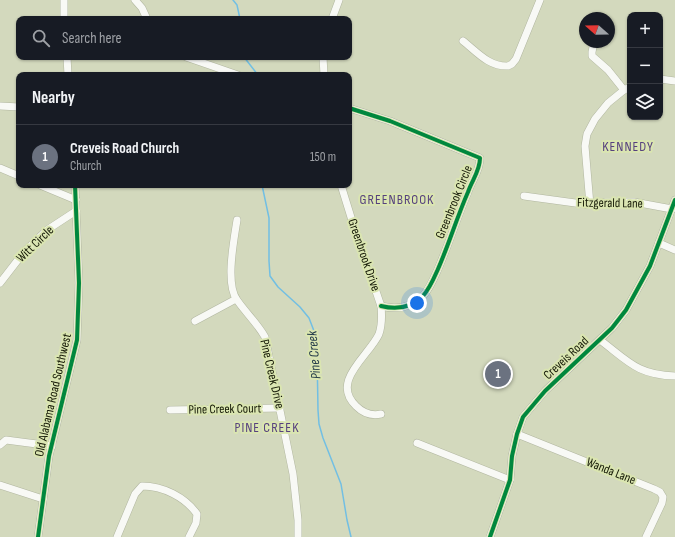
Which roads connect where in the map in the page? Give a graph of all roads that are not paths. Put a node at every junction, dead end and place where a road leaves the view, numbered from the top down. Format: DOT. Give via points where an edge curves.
graph roads {
  1 [pos="64,0"];
  2 [pos="135,0"];
  3 [pos="339,0"];
  4 [pos="540,0"];
  5 [pos="64,16"];
  6 [pos="146,16"];
  7 [pos="333,16"];
  8 [pos="463,41"];
  9 [pos="593,48"];
  10 [pos="67,60"];
  11 [pos="195,60"];
  12 [pos="324,60"];
  13 [pos="68,72"];
  14 [pos="229,72"];
  15 [pos="324,72"];
  16 [pos="663,79"];
  17 [pos="675,81"];
  18 [pos="627,88"];
  19 [pos="0,106"];
  20 [pos="16,107"];
  21 [pos="352,109"];
  22 [pos="0,168"];
  23 [pos="16,175"];
  24 [pos="47,188"];
  25 [pos="75,188"];
  26 [pos="342,188"];
  27 [pos="524,196"];
  28 [pos="76,200"];
  29 [pos="675,200"];
  30 [pos="590,205"];
  31 [pos="672,209"];
  32 [pos="76,210"];
  33 [pos="237,220"];
  34 [pos="659,243"];
  35 [pos="675,250"];
  36 [pos="0,283"];
  37 [pos="236,299"];
  38 [pos="381,306"];
  39 [pos="195,321"];
  40 [pos="600,340"];
  41 [pos="675,376"];
  42 [pos="280,408"];
  43 [pos="170,410"];
  44 [pos="381,414"];
  45 [pos="516,434"];
  46 [pos="417,443"];
  47 [pos="0,445"];
  48 [pos="52,446"];
  49 [pos="510,480"];
  50 [pos="0,485"];
  51 [pos="43,499"];
  52 [pos="38,537"];
  53 [pos="117,537"];
  54 [pos="189,537"];
  55 [pos="298,537"];
  56 [pos="490,537"];
  57 [pos="646,537"];
  1 -- 5 [label="street"];
  2 -- 6 [label="street"];
  3 -- 7 [label="street"];
  4 -- 8 [label="street" via="512,64 494,64 480,57"];
  9 -- 18 [label="street" via="592,56"];
  10 -- 13 [label="street"];
  11 -- 14 [label="street"];
  12 -- 15 [label="street"];
  16 -- 17 [label="street"];
  18 -- 30 [label="street" via="608,104 595,119 587,134 585,146"];
  19 -- 20 [label="street"];
  21 -- 38 [label="street, Greenbrook Circle" via="390,121 480,158 480,167 430,287 417,301 406,307"];
  22 -- 23 [label="street"];
  24 -- 28 [label="street"];
  25 -- 28 [label="street, Old Alabama Road Southwest"];
  26 -- 38 [label="street, Greenbrook Drive"];
  27 -- 30 [label="street, Fitzgerald Lane"];
  28 -- 32 [label="street, Old Alabama Road Southwest"];
  29 -- 31 [label="street, Creveis Road"];
  30 -- 31 [label="street, Fitzgerald Lane" via="634,202"];
  31 -- 34 [label="street, Creveis Road"];
  32 -- 36 [label="street, Witt Circle" via="47,230 24,252"];
  32 -- 48 [label="street, Old Alabama Road Southwest" via="79,283 77,340"];
  33 -- 37 [label="street, Pine Creek Drive" via="231,281"];
  34 -- 35 [label="street"];
  34 -- 40 [label="street, Creveis Road" via="650,266 626,310"];
  37 -- 39 [label="street"];
  37 -- 42 [label="street, Pine Creek Drive" via="265,337"];
  38 -- 44 [label="street, Greenbrook Drive" via="381,328 378,336 353,370 347,388 350,399 357,408 375,416"];
  40 -- 41 [label="street" via="636,368 651,374"];
  40 -- 45 [label="street, Creveis Road" via="532,405 523,417"];
  42 -- 43 [label="street, Pine Creek Court"];
  42 -- 55 [label="street, Pine Creek Drive" via="296,493"];
  45 -- 49 [label="street, Creveis Road"];
  45 -- 57 [label="street, Wanda Lane" via="660,492 662,502"];
  46 -- 49 [label="street"];
  47 -- 48 [label="street" via="6,440"];
  48 -- 51 [label="street, Old Alabama Road Southwest"];
  49 -- 56 [label="street, Creveis Road"];
  50 -- 51 [label="street"];
  51 -- 52 [label="street, Old Alabama Road Southwest"];
  53 -- 54 [label="street" via="135,494 142,486 150,486 176,494 192,506 197,514 196,523"];
}
